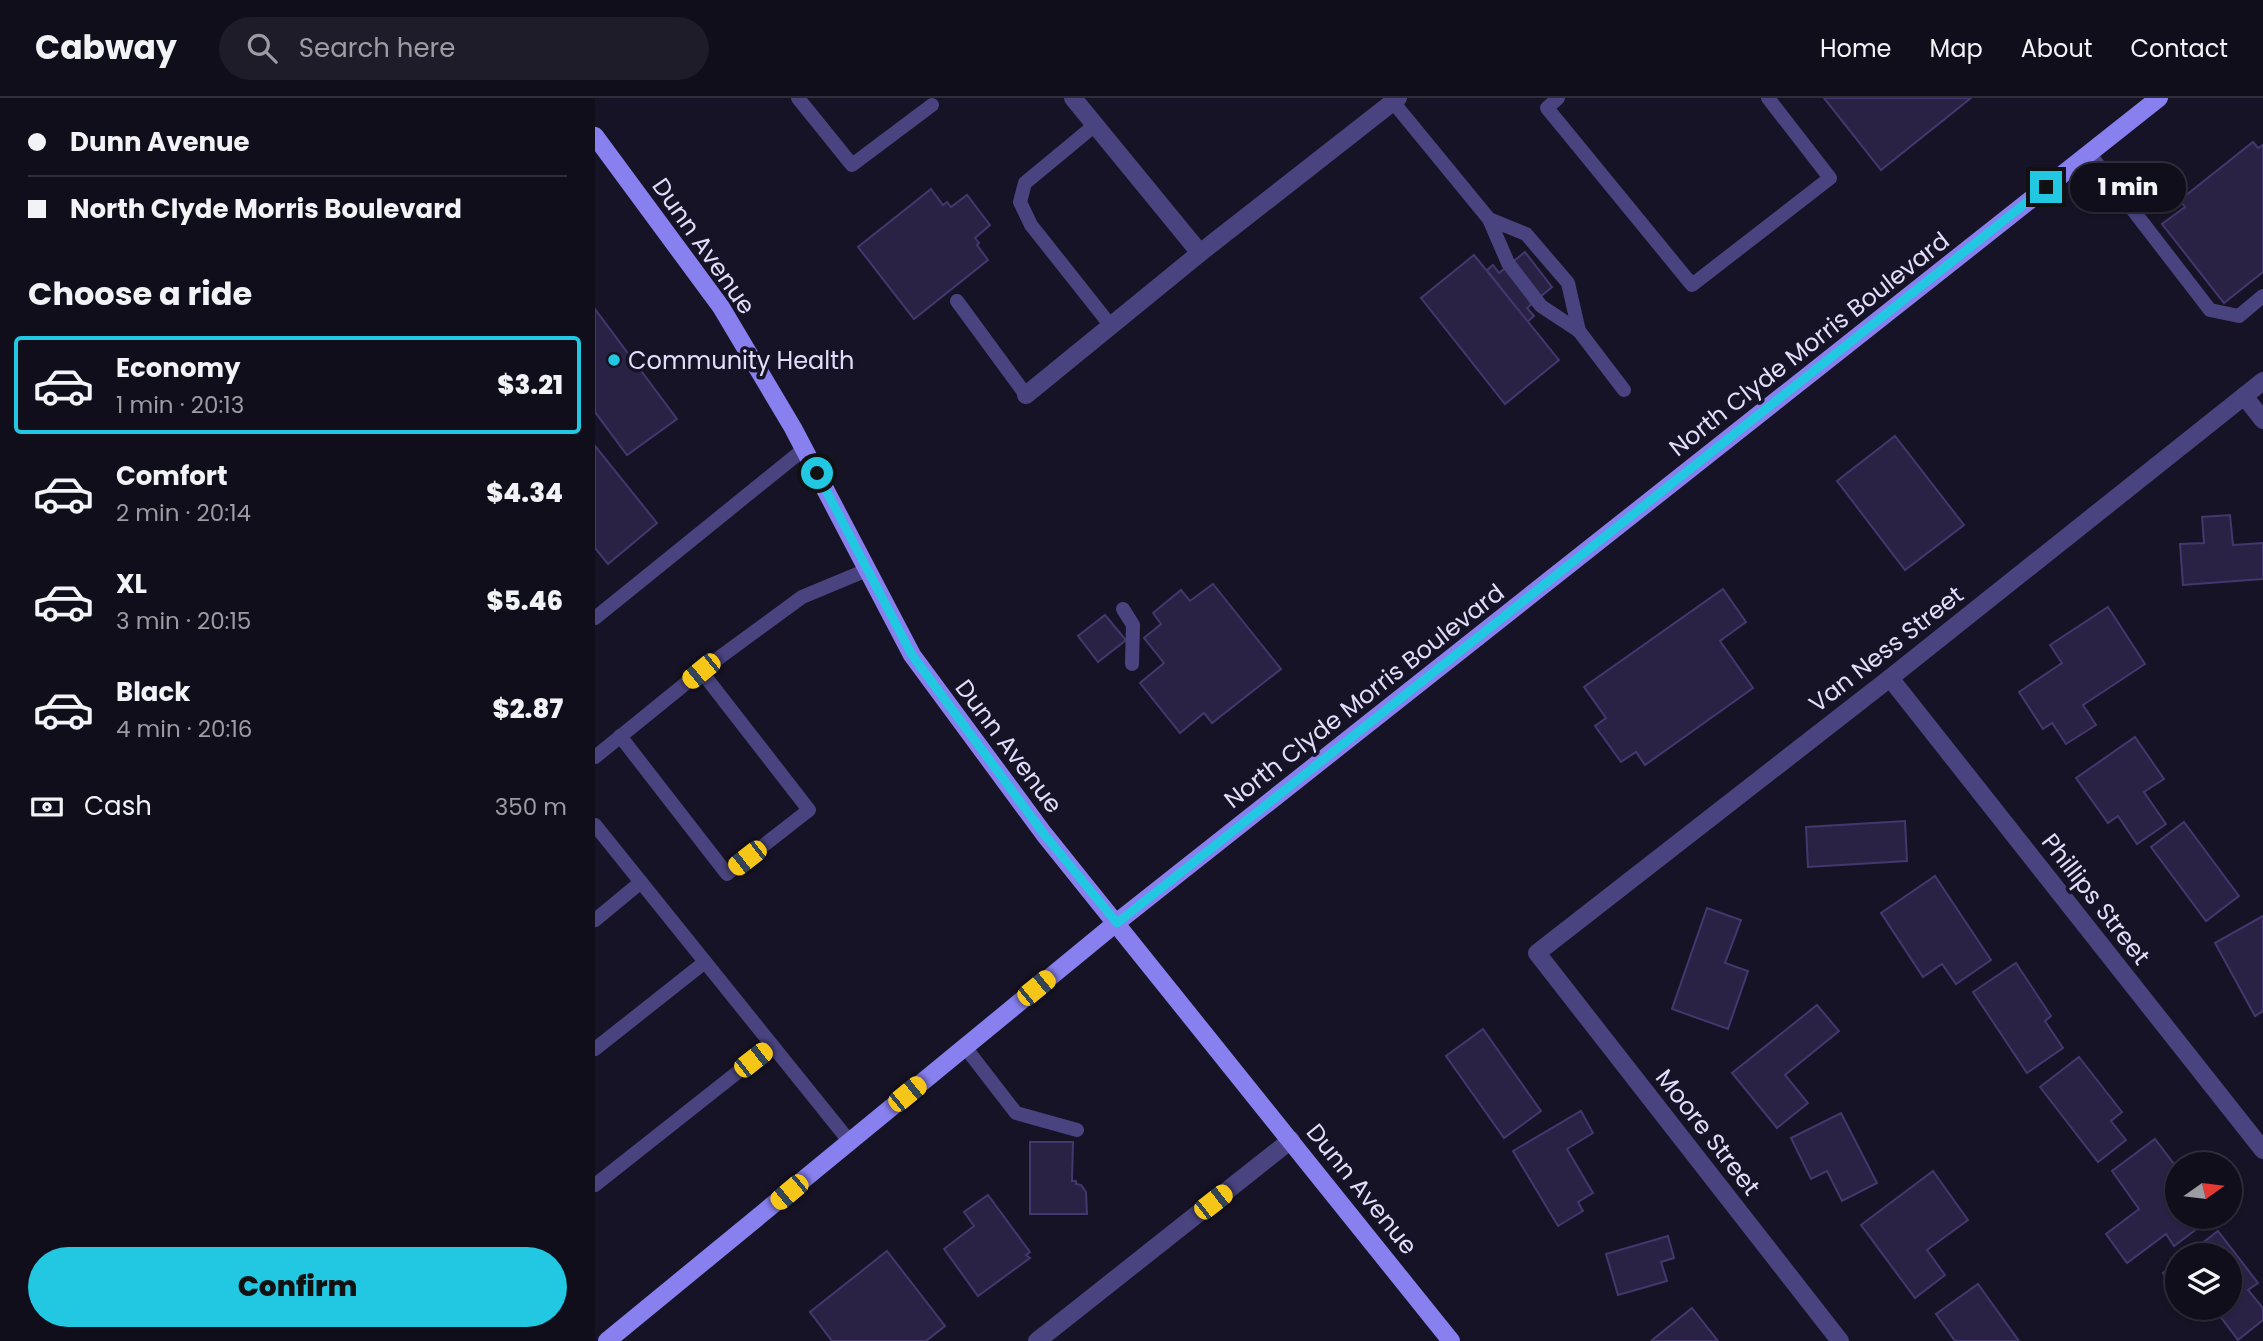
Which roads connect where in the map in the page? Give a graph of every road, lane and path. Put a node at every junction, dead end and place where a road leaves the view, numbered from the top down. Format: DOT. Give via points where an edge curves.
graph roads {
  1 [pos="797,98"];
  2 [pos="1073,98"];
  3 [pos="1768,98"];
  4 [pos="2159,98"];
  5 [pos="1395,100"];
  6 [pos="933,101"];
  7 [pos="1548,101"];
  8 [pos="1095,125"];
  9 [pos="595,136"];
  10 [pos="2089,153"];
  11 [pos="1489,219"];
  12 [pos="1200,253"];
  13 [pos="2263,296"];
  14 [pos="957,301"];
  15 [pos="1111,326"];
  16 [pos="1579,331"];
  17 [pos="2263,381"];
  18 [pos="1624,390"];
  19 [pos="1027,395"];
  20 [pos="2244,396"];
  21 [pos="2263,420"];
  22 [pos="804,449"];
  23 [pos="867,570"];
  24 [pos="1122,609"];
  25 [pos="595,618"];
  26 [pos="1132,664"];
  27 [pos="701,671"];
  28 [pos="1890,678"];
  29 [pos="620,736"];
  30 [pos="595,757"];
  31 [pos="595,825"];
  32 [pos="641,882"];
  33 [pos="595,920"];
  34 [pos="1117,923"];
  35 [pos="1538,953"];
  36 [pos="705,962"];
  37 [pos="772,1045"];
  38 [pos="965,1047"];
  39 [pos="595,1049"];
  40 [pos="1077,1130"];
  41 [pos="1291,1140"];
  42 [pos="850,1142"];
  43 [pos="2263,1150"];
  44 [pos="595,1185"];
  45 [pos="607,1341"];
  46 [pos="1037,1341"];
  47 [pos="1451,1341"];
  48 [pos="1840,1341"];
  1 -- 6 [label="lane" via="852,165"];
  2 -- 8 [label="street"];
  3 -- 7 [label="lane" via="1830,178 1692,285"];
  4 -- 10 [label="main road, North Clyde Morris Boulevard"];
  5 -- 11 [label="lane"];
  5 -- 12 [label="street"];
  8 -- 12 [label="street"];
  8 -- 15 [label="lane" via="1025,183 1020,202 1031,225"];
  9 -- 22 [label="main road, Dunn Avenue" via="721,307"];
  10 -- 13 [label="lane" via="2210,310 2239,316"];
  10 -- 34 [label="main road, North Clyde Morris Boulevard"];
  11 -- 16 [label="lane" via="1508,263 1541,306"];
  11 -- 16 [label="lane" via="1526,234 1568,283"];
  12 -- 15 [label="street"];
  14 -- 19 [label="lane"];
  15 -- 19 [label="street"];
  16 -- 18 [label="lane"];
  17 -- 20 [label="street, Van Ness Street"];
  20 -- 21 [label="street"];
  20 -- 28 [label="street, Van Ness Street"];
  22 -- 23 [label="main road, Dunn Avenue"];
  22 -- 25 [label="lane"];
  23 -- 27 [label="lane" via="802,597"];
  23 -- 34 [label="main road, Dunn Avenue" via="912,655 1044,834"];
  24 -- 26 [label="lane" via="1133,625"];
  27 -- 29 [label="lane"];
  27 -- 29 [label="lane" via="809,810 727,874"];
  28 -- 35 [label="street, Van Ness Street"];
  28 -- 43 [label="street, Phillips Street"];
  29 -- 30 [label="lane"];
  31 -- 32 [label="lane"];
  32 -- 33 [label="lane"];
  32 -- 36 [label="lane"];
  34 -- 38 [label="main road, North Clyde Morris Boulevard"];
  34 -- 41 [label="main road, Dunn Avenue"];
  35 -- 48 [label="street, Moore Street"];
  36 -- 37 [label="lane"];
  36 -- 39 [label="lane"];
  37 -- 42 [label="lane"];
  37 -- 44 [label="lane"];
  38 -- 40 [label="lane" via="1016,1113"];
  38 -- 42 [label="main road, North Clyde Morris Boulevard"];
  41 -- 46 [label="street"];
  41 -- 47 [label="main road, Dunn Avenue"];
  42 -- 45 [label="main road, North Clyde Morris Boulevard"];
}
